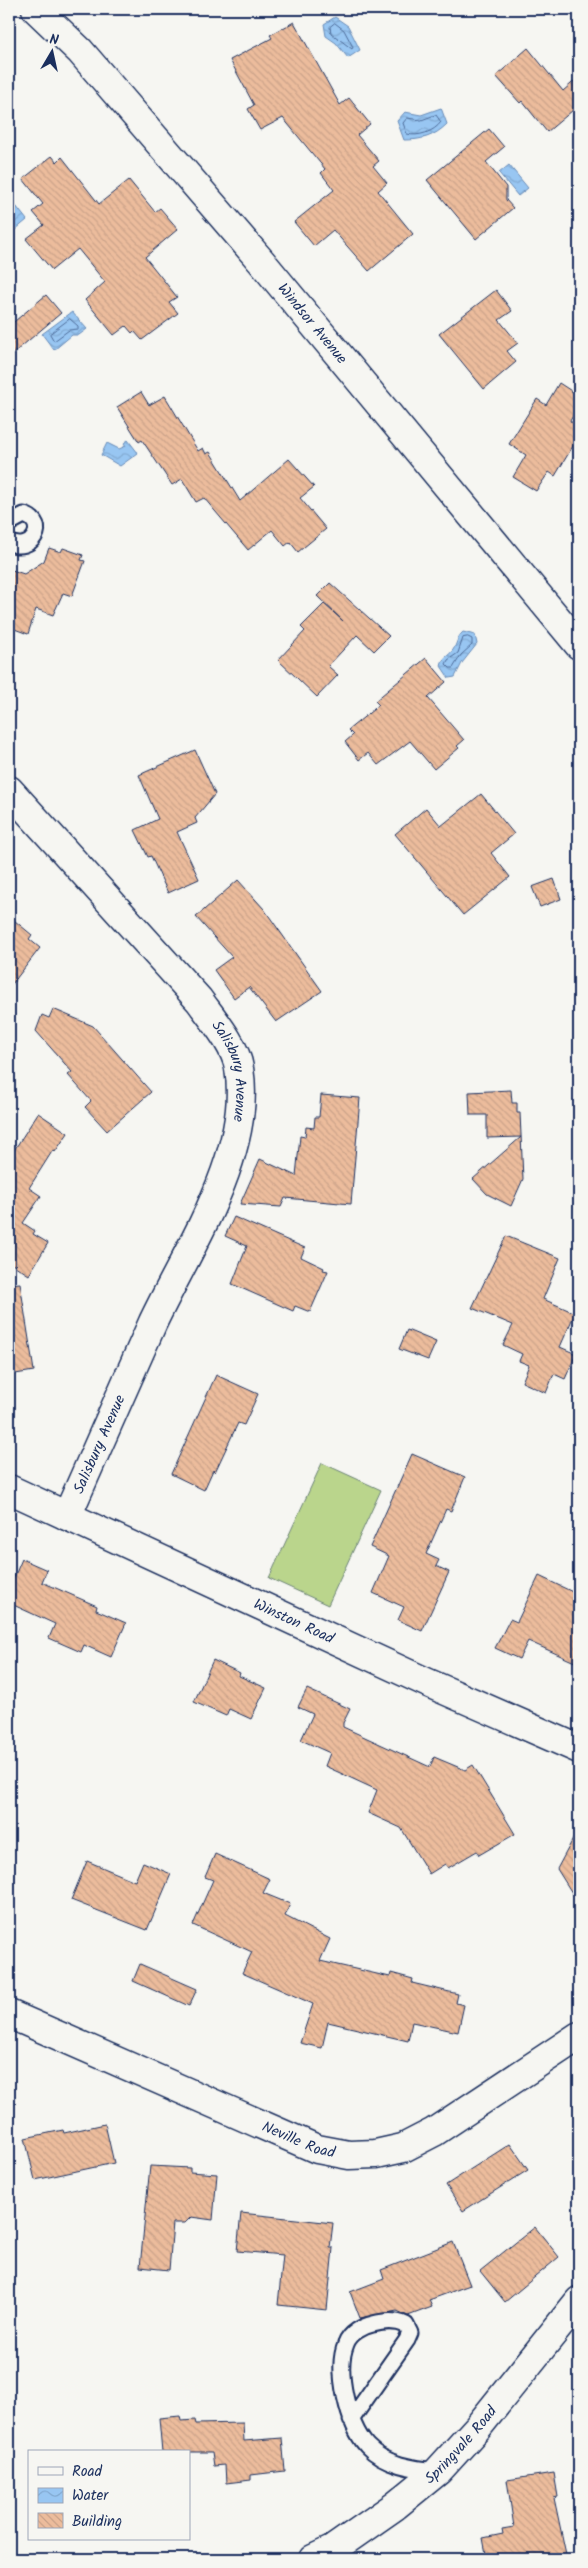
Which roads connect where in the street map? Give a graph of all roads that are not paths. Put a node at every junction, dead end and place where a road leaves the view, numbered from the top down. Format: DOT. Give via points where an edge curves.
graph roads {
  1 [pos="36,9"];
  2 [pos="9,523"];
  3 [pos="9,542"];
  4 [pos="579,646"];
  5 [pos="9,790"];
  6 [pos="9,1489"];
  7 [pos="67,1516"];
  8 [pos="579,1749"];
  9 [pos="9,2014"];
  10 [pos="579,2036"];
  11 [pos="579,2302"];
  12 [pos="351,2420"];
  13 [pos="438,2471"];
  14 [pos="313,2559"];
  1 -- 4 [label="street, Windsor Avenue" via="80,51 261,261"];
  2 -- 3 [label="lane" via="24,515 30,517 36,524 37,534 27,544 19,546"];
  5 -- 7 [label="street, Salisbury Avenue" via="199,1000 224,1035 239,1066 241,1104 237,1136 220,1184"];
  6 -- 7 [label="street, Winston Road"];
  7 -- 8 [label="street, Winston Road"];
  9 -- 10 [label="street, Neville Road" via="317,2149 349,2155 376,2154 411,2144"];
  11 -- 13 [label="street, Springvale Road" via="478,2427"];
  12 -- 12 [label="lane" via="344,2384 346,2344 358,2330 368,2325 390,2320 406,2325 410,2333 407,2340"];
  12 -- 13 [label="lane" via="366,2446 378,2454 410,2468"];
  13 -- 14 [label="street, Springvale Road" via="332,2550"];
}
